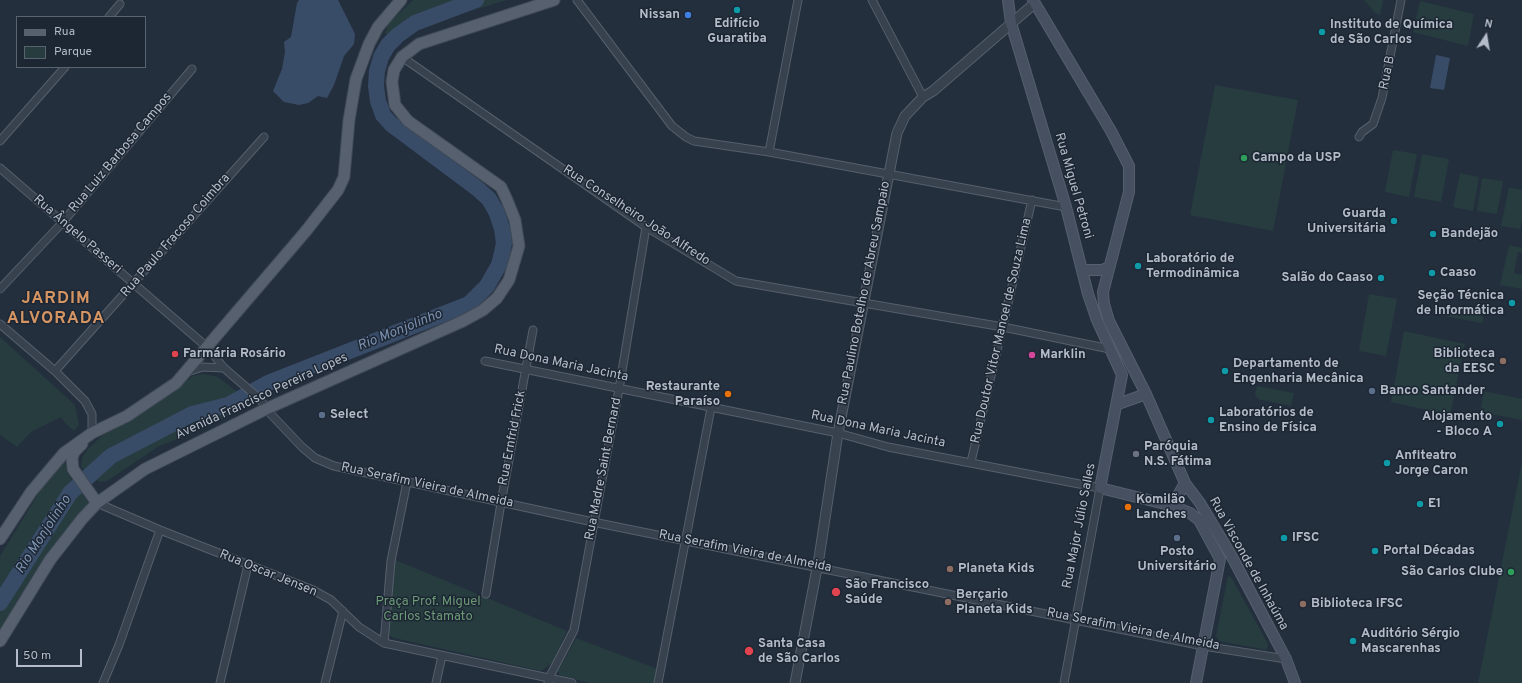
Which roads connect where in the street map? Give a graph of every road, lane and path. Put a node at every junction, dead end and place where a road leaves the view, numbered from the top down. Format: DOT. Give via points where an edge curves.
graph roads {
  1 [pos="401,0"];
  2 [pos="554,0"];
  3 [pos="577,0"];
  4 [pos="798,0"];
  5 [pos="872,0"];
  6 [pos="1008,0"];
  7 [pos="1401,0"];
  8 [pos="1034,2"];
  9 [pos="120,4"];
  10 [pos="109,16"];
  11 [pos="1011,23"];
  12 [pos="402,57"];
  13 [pos="64,68"];
  14 [pos="192,69"];
  15 [pos="923,97"];
  16 [pos="264,137"];
  17 [pos="1359,138"];
  18 [pos="0,141"];
  19 [pos="769,152"];
  20 [pos="0,168"];
  21 [pos="888,174"];
  22 [pos="1032,200"];
  23 [pos="1066,207"];
  24 [pos="62,223"];
  25 [pos="646,226"];
  26 [pos="1109,267"];
  27 [pos="1082,270"];
  28 [pos="133,285"];
  29 [pos="0,289"];
  30 [pos="863,303"];
  31 [pos="0,324"];
  32 [pos="1003,327"];
  33 [pos="533,330"];
  34 [pos="208,348"];
  35 [pos="1110,349"];
  36 [pos="485,361"];
  37 [pos="224,368"];
  38 [pos="527,369"];
  39 [pos="55,371"];
  40 [pos="186,372"];
  41 [pos="1122,375"];
  42 [pos="237,380"];
  43 [pos="619,389"];
  44 [pos="1146,394"];
  45 [pos="1118,404"];
  46 [pos="264,405"];
  47 [pos="711,408"];
  48 [pos="92,433"];
  49 [pos="838,433"];
  50 [pos="971,462"];
  51 [pos="407,482"];
  52 [pos="1185,483"];
  53 [pos="1100,488"];
  54 [pos="87,489"];
  55 [pos="113,491"];
  56 [pos="97,503"];
  57 [pos="501,503"];
  58 [pos="1164,504"];
  59 [pos="593,522"];
  60 [pos="160,530"];
  61 [pos="0,538"];
  62 [pos="685,540"];
  63 [pos="1231,555"];
  64 [pos="1220,559"];
  65 [pos="248,565"];
  66 [pos="817,567"];
  67 [pos="486,594"];
  68 [pos="343,611"];
  69 [pos="1076,619"];
  70 [pos="0,641"];
  71 [pos="384,643"];
  72 [pos="1203,646"];
  73 [pos="442,656"];
  74 [pos="1286,659"];
  75 [pos="548,680"];
  76 [pos="104,683"];
  77 [pos="220,683"];
  78 [pos="324,683"];
  79 [pos="436,683"];
  80 [pos="572,683"];
  81 [pos="658,683"];
  82 [pos="795,683"];
  83 [pos="1064,683"];
  84 [pos="1196,683"];
  85 [pos="1295,683"];
  1 -- 34 [label="main road" via="378,27 356,79 344,176 338,190"];
  2 -- 12 [label="main road, Avenida Francisco Pereira Lopes" via="419,44"];
  3 -- 19 [label="street" via="679,133 694,141"];
  4 -- 19 [label="street"];
  5 -- 15 [label="street"];
  6 -- 11 [label="main road, Rua Miguel Petroni"];
  7 -- 17 [label="street, Rua B" via="1382,98 1373,124 1362,132"];
  8 -- 11 [label="street, Rua Paulino Botelho de Abreu Sampaio"];
  8 -- 26 [label="main road, Rua Visconde de Inhaúma" via="1111,131 1128,166 1129,192"];
  9 -- 10 [label="street"];
  11 -- 15 [label="street, Rua Paulino Botelho de Abreu Sampaio"];
  11 -- 23 [label="main road, Rua Miguel Petroni"];
  12 -- 25 [label="street, Rua Conselheiro João Alfredo"];
  12 -- 46 [label="main road, Avenida Francisco Pereira Lopes" via="394,70 392,82 395,105 408,121 501,187 516,220 519,246 511,275 497,298 483,310 463,321"];
  13 -- 18 [label="street"];
  14 -- 24 [label="street, Rua Luiz Barbosa Campos"];
  15 -- 21 [label="street, Rua Paulino Botelho de Abreu Sampaio" via="905,116 897,133"];
  16 -- 28 [label="street, Rua Paulo Fracoso Coimbra"];
  19 -- 21 [label="street"];
  20 -- 24 [label="street, Rua Ângelo Passeri"];
  21 -- 22 [label="street"];
  21 -- 30 [label="street, Rua Paulino Botelho de Abreu Sampaio"];
  22 -- 23 [label="street"];
  22 -- 32 [label="street, Rua Doutor Vitor Manoel de Souza Lima"];
  23 -- 27 [label="main road, Rua Miguel Petroni"];
  24 -- 28 [label="street, Rua Ângelo Passeri"];
  24 -- 29 [label="street, Rua Luiz Barbosa Campos"];
  25 -- 30 [label="street, Rua Conselheiro João Alfredo" via="736,281"];
  25 -- 43 [label="street, Rua Madre Saint Bernard"];
  26 -- 27 [label="main road" via="1102,270"];
  26 -- 44 [label="main road, Rua Visconde de Inhaúma" via="1103,292 1104,304 1109,321"];
  27 -- 35 [label="main road, Rua Miguel Petroni" via="1097,320"];
  28 -- 34 [label="street, Rua Ângelo Passeri"];
  28 -- 39 [label="street, Rua Paulo Fracoso Coimbra"];
  30 -- 32 [label="street, Rua Conselheiro João Alfredo"];
  30 -- 49 [label="street, Rua Paulino Botelho de Abreu Sampaio"];
  31 -- 39 [label="street"];
  32 -- 35 [label="street, Rua Conselheiro João Alfredo"];
  32 -- 50 [label="street, Rua Doutor Vitor Manoel de Souza Lima"];
  33 -- 38 [label="street, Rua Ernfrid Frick"];
  34 -- 37 [label="street, Rua Ângelo Passeri"];
  34 -- 40 [label="main road"];
  35 -- 41 [label="main road, Rua Miguel Petroni"];
  36 -- 38 [label="street, Rua Dona Maria Jacinta"];
  37 -- 40 [label="street" via="203,367"];
  37 -- 42 [label="street, Rua Ângelo Passeri"];
  38 -- 43 [label="street, Rua Dona Maria Jacinta"];
  38 -- 57 [label="street, Rua Ernfrid Frick"];
  39 -- 48 [label="street" via="85,401 92,414"];
  40 -- 48 [label="main road" via="154,399"];
  41 -- 45 [label="main road, Rua Major Júlio Salles"];
  42 -- 46 [label="street, Rua Serafim Vieira de Almeida"];
  43 -- 47 [label="street, Rua Dona Maria Jacinta"];
  43 -- 59 [label="street, Rua Madre Saint Bernard"];
  44 -- 45 [label="main road"];
  44 -- 52 [label="main road, Rua Visconde de Inhaúma"];
  45 -- 53 [label="main road, Rua Major Júlio Salles"];
  46 -- 51 [label="street, Rua Serafim Vieira de Almeida" via="315,458 334,466"];
  46 -- 55 [label="main road, Avenida Francisco Pereira Lopes" via="162,459"];
  47 -- 49 [label="street, Rua Dona Maria Jacinta"];
  47 -- 62 [label="street"];
  48 -- 54 [label="main road" via="74,452 72,458 73,469"];
  48 -- 61 [label="main road" via="64,453 47,472"];
  49 -- 50 [label="street, Rua Dona Maria Jacinta" via="888,447"];
  49 -- 66 [label="street, Rua Paulino Botelho de Abreu Sampaio"];
  50 -- 53 [label="street, Rua Dona Maria Jacinta"];
  51 -- 57 [label="street, Rua Serafim Vieira de Almeida"];
  51 -- 71 [label="street" via="391,561"];
  52 -- 58 [label="main road" via="1176,499"];
  52 -- 63 [label="main road, Rua Visconde de Inhaúma"];
  53 -- 58 [label="main road, Rua Dona Maria Jacinta"];
  53 -- 69 [label="street, Rua Major Júlio Salles"];
  54 -- 55 [label="main road"];
  54 -- 56 [label="main road"];
  55 -- 56 [label="main road, Avenida Francisco Pereira Lopes"];
  56 -- 60 [label="street, Rua Oscar Jensen"];
  56 -- 70 [label="main road, Avenida Francisco Pereira Lopes" via="50,560"];
  57 -- 59 [label="street, Rua Serafim Vieira de Almeida"];
  57 -- 67 [label="street, Rua Ernfrid Frick"];
  58 -- 64 [label="main road, Rua Dona Maria Jacinta" via="1181,509 1199,520"];
  59 -- 62 [label="street, Rua Serafim Vieira de Almeida"];
  59 -- 75 [label="street, Rua Madre Saint Bernard" via="574,630"];
  60 -- 65 [label="street, Rua Oscar Jensen"];
  60 -- 76 [label="street"];
  62 -- 66 [label="street, Rua Serafim Vieira de Almeida"];
  62 -- 81 [label="street"];
  63 -- 64 [label="main road" via="1224,555"];
  63 -- 74 [label="main road, Rua Visconde de Inhaúma"];
  64 -- 72 [label="main road"];
  65 -- 68 [label="street, Rua Oscar Jensen" via="313,590 331,600"];
  65 -- 77 [label="street"];
  66 -- 69 [label="street, Rua Serafim Vieira de Almeida"];
  66 -- 82 [label="street, Rua Paulino Botelho de Abreu Sampaio"];
  68 -- 71 [label="street, Rua Oscar Jensen" via="359,627"];
  68 -- 78 [label="street"];
  69 -- 72 [label="street, Rua Serafim Vieira de Almeida"];
  69 -- 83 [label="street, Rua Major Júlio Salles"];
  71 -- 73 [label="street, Rua Oscar Jensen"];
  72 -- 74 [label="street, Rua Serafim Vieira de Almeida"];
  72 -- 84 [label="main road"];
  73 -- 75 [label="street, Rua Oscar Jensen"];
  73 -- 79 [label="street"];
  74 -- 85 [label="main road, Rua Visconde de Inhaúma"];
  75 -- 80 [label="street, Rua Oscar Jensen"];
}
